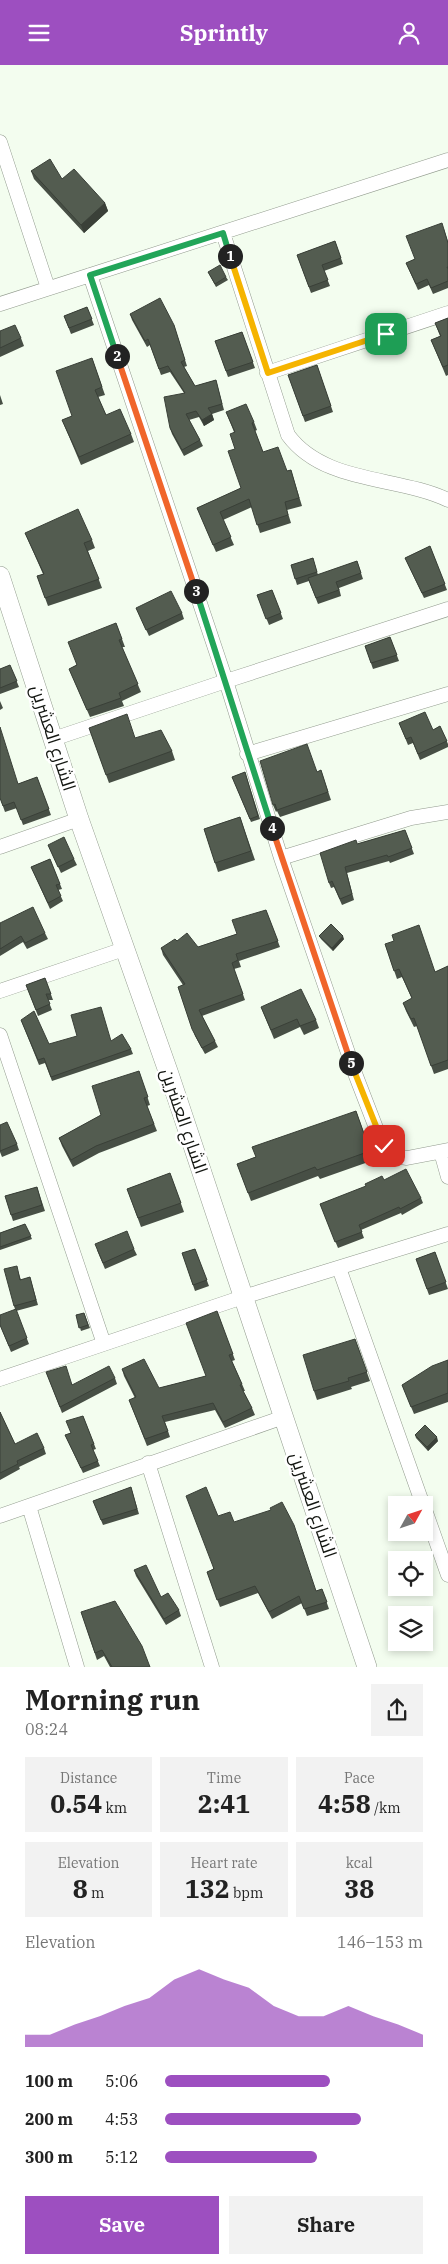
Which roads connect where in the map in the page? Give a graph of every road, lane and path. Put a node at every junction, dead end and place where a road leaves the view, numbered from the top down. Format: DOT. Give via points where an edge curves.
graph roads {
  1 [pos="0,142"];
  2 [pos="448,160"];
  3 [pos="223,233"];
  4 [pos="90,275"];
  5 [pos="48,289"];
  6 [pos="0,304"];
  7 [pos="448,313"];
  8 [pos="268,373"];
  9 [pos="448,500"];
  10 [pos="0,576"];
  11 [pos="448,609"];
  12 [pos="226,681"];
  13 [pos="448,694"];
  14 [pos="53,739"];
  15 [pos="247,754"];
  16 [pos="448,812"];
  17 [pos="79,819"];
  18 [pos="0,847"];
  19 [pos="281,858"];
  20 [pos="124,949"];
  21 [pos="0,991"];
  22 [pos="0,1035"];
  23 [pos="445,1151"];
  24 [pos="448,1177"];
  25 [pos="448,1234"];
  26 [pos="338,1268"];
  27 [pos="243,1297"];
  28 [pos="104,1344"];
  29 [pos="0,1379"];
  30 [pos="284,1417"];
  31 [pos="148,1463"];
  32 [pos="419,1496"];
  33 [pos="29,1507"];
  34 [pos="0,1516"];
  35 [pos="433,1534"];
  36 [pos="448,1575"];
  37 [pos="77,1667"];
  38 [pos="212,1667"];
  39 [pos="367,1667"];
  1 -- 5 [label="street"];
  2 -- 3 [label="street"];
  3 -- 4 [label="street"];
  3 -- 8 [label="street"];
  4 -- 5 [label="street"];
  4 -- 12 [label="street"];
  5 -- 6 [label="street"];
  7 -- 8 [label="street"];
  8 -- 9 [label="street" via="288,435 297,447 355,475 422,489"];
  10 -- 14 [label="street, الشارع العشرين"];
  11 -- 12 [label="street"];
  12 -- 14 [label="street"];
  12 -- 15 [label="street"];
  13 -- 15 [label="street"];
  14 -- 17 [label="street, الشارع العشرين"];
  15 -- 19 [label="street"];
  16 -- 19 [label="street" via="411,818"];
  17 -- 18 [label="street"];
  17 -- 20 [label="street, الشارع العشرين"];
  19 -- 23 [label="street" via="356,1076 384,1146 395,1157"];
  20 -- 21 [label="street"];
  20 -- 27 [label="street, الشارع العشرين"];
  22 -- 28 [label="street"];
  23 -- 24 [label="street"];
  25 -- 26 [label="street"];
  26 -- 27 [label="street"];
  26 -- 32 [label="street"];
  27 -- 28 [label="street"];
  27 -- 30 [label="street, الشارع العشرين"];
  28 -- 29 [label="street"];
  30 -- 31 [label="street"];
  30 -- 39 [label="street, الشارع العشرين"];
  31 -- 33 [label="street"];
  31 -- 38 [label="street"];
  33 -- 34 [label="street"];
  33 -- 37 [label="street"];
  35 -- 36 [label="street"];
}
